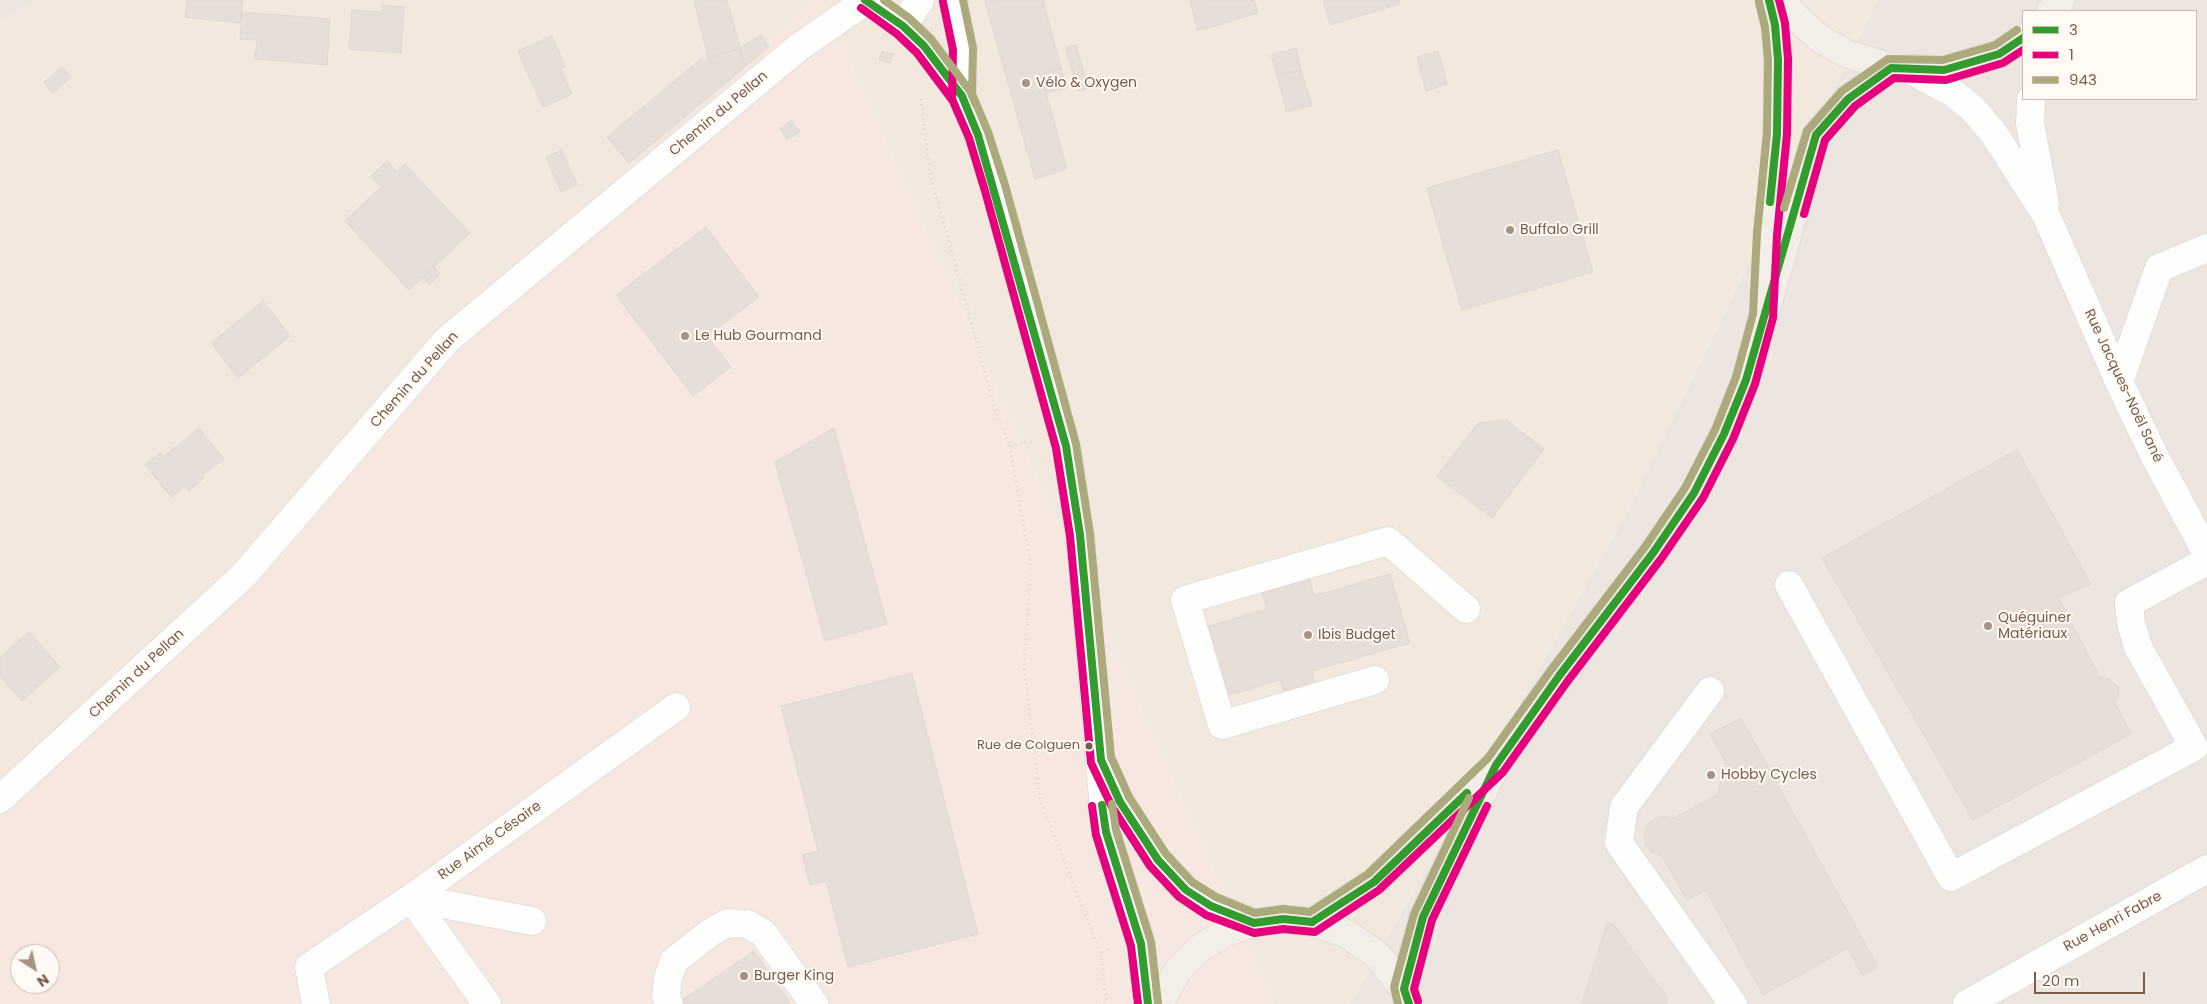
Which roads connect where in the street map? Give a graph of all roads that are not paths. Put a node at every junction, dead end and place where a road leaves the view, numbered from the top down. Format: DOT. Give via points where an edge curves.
graph roads {
  1 [pos="866,0"];
  2 [pos="920,0"];
  3 [pos="953,0"];
  4 [pos="1769,0"];
  5 [pos="1782,0"];
  6 [pos="903,26"];
  7 [pos="2022,39"];
  8 [pos="1900,69"];
  9 [pos="962,96"];
  10 [pos="2031,100"];
  11 [pos="2046,215"];
  12 [pos="2207,248"];
  13 [pos="1763,316"];
  14 [pos="2119,382"];
  15 [pos="2207,554"];
  16 [pos="2207,562"];
  17 [pos="1789,586"];
  18 [pos="1466,609"];
  19 [pos="1375,680"];
  20 [pos="1710,691"];
  21 [pos="676,707"];
  22 [pos="1101,760"];
  23 [pos="1496,765"];
  24 [pos="0,799"];
  25 [pos="2207,869"];
  26 [pos="411,898"];
  27 [pos="532,921"];
  28 [pos="1312,922"];
  29 [pos="1254,923"];
  30 [pos="1407,997"];
  31 [pos="316,1004"];
  32 [pos="487,1004"];
  33 [pos="670,1004"];
  34 [pos="814,1004"];
  35 [pos="1148,1004"];
  36 [pos="1159,1004"];
  37 [pos="1733,1004"];
  38 [pos="1967,1004"];
  1 -- 6 [label="street"];
  1 -- 24 [label="street, Chemin du Pellan" via="799,47 447,340 243,576"];
  2 -- 6 [label="street"];
  3 -- 9 [label="street" via="963,49"];
  4 -- 13 [label="main road" via="1778,60 1777,134"];
  5 -- 8 [label="main road" via="1818,37 1845,53"];
  6 -- 9 [label="street" via="924,46"];
  7 -- 8 [label="main road" via="1999,54 1972,64 1944,70"];
  8 -- 11 [label="street, Rue Jacques-Noël Sané" via="1953,93 1973,109 1994,134"];
  8 -- 13 [label="main road" via="1848,99 1816,135"];
  9 -- 22 [label="street" via="995,188 1067,455 1080,535"];
  10 -- 11 [label="street, Rue Jacques-Noël Sané" via="2030,123"];
  11 -- 14 [label="street, Rue Jacques-Noël Sané"];
  12 -- 14 [label="street" via="2159,268"];
  13 -- 23 [label="main road" via="1746,380 1724,434 1694,493"];
  14 -- 15 [label="street, Rue Jacques-Noël Sané"];
  16 -- 17 [label="street" via="2129,603 2138,647 2194,747 1951,877"];
  18 -- 19 [label="street" via="1388,541 1185,600 1222,725"];
  20 -- 37 [label="street" via="1624,807 1619,843"];
  21 -- 26 [label="street, Rue Aimé Césaire"];
  22 -- 29 [label="street" via="1120,802 1163,866 1192,894"];
  22 -- 35 [label="street" via="1106,832 1141,944"];
  23 -- 28 [label="main road" via="1374,882"];
  23 -- 30 [label="main road" via="1423,917"];
  25 -- 38 [label="street, Rue Henri Fabre"];
  26 -- 27 [label="street"];
  26 -- 31 [label="street, Rue Aimé Césaire" via="309,968"];
  26 -- 32 [label="street"];
  28 -- 29 [label="main road" via="1283,919"];
  28 -- 30 [label="main road" via="1347,934 1377,955"];
  29 -- 36 [label="main road" via="1226,933 1200,949 1178,970"];
  33 -- 34 [label="street" via="666,995 674,961 728,923 748,924 762,933"];
}
